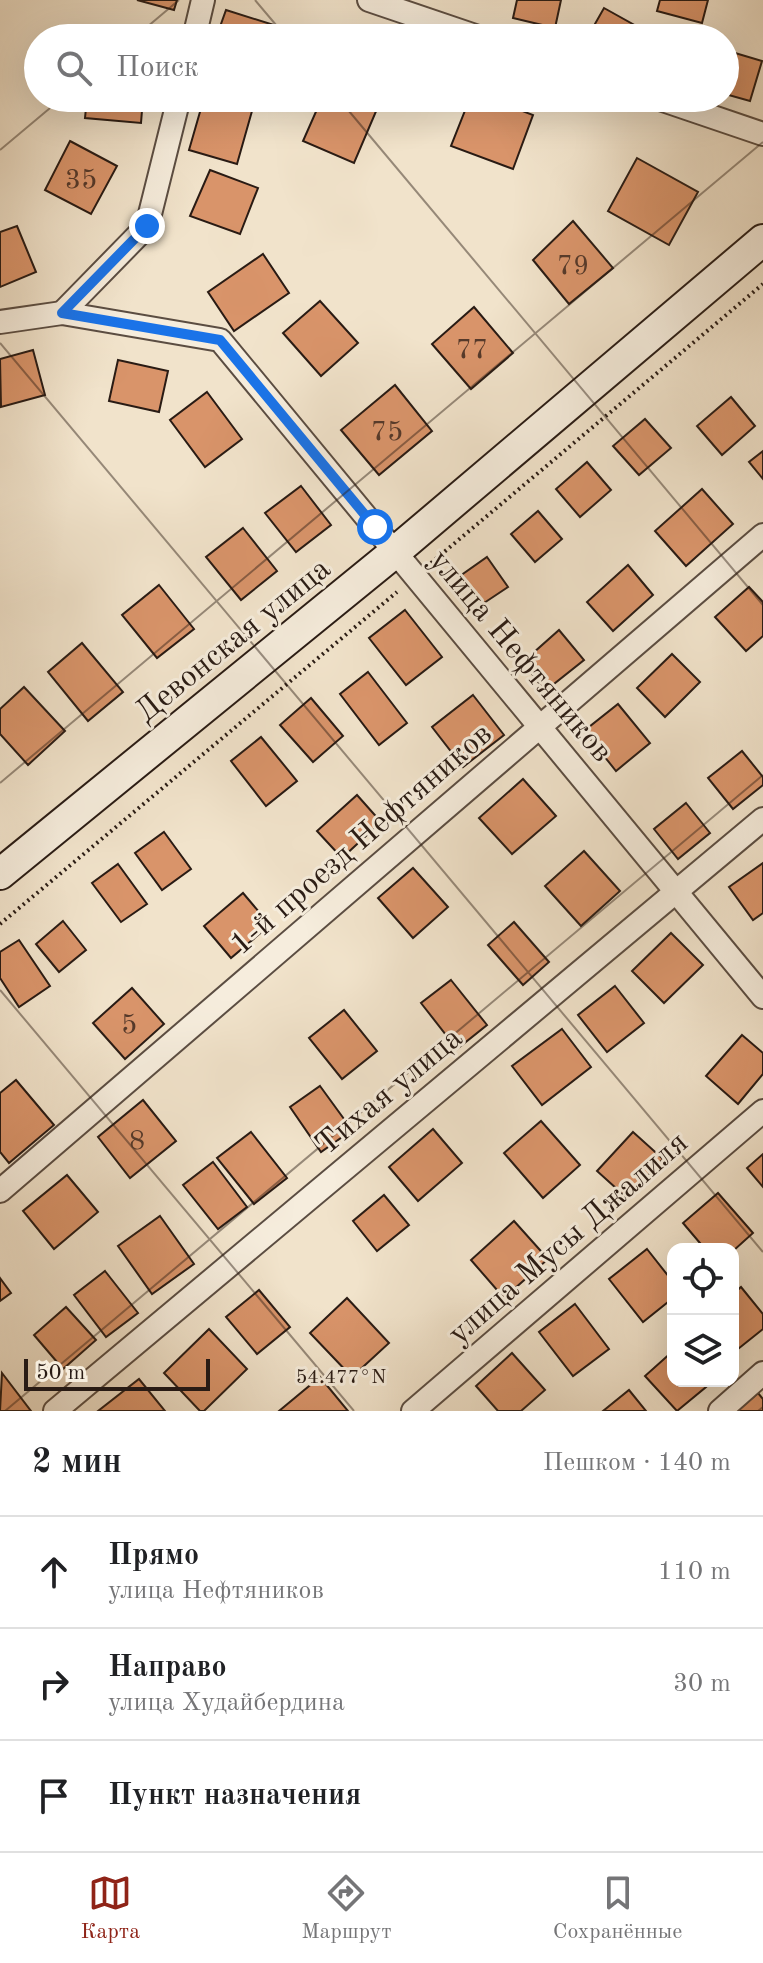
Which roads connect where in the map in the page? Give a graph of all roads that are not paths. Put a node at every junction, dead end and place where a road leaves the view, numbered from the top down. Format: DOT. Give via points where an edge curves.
graph roads {
  1 [pos="203,0"];
  2 [pos="369,0"];
  3 [pos="197,24"];
  4 [pos="440,24"];
  5 [pos="176,112"];
  6 [pos="698,112"];
  7 [pos="763,134"];
  8 [pos="763,240"];
  9 [pos="62,313"];
  10 [pos="0,322"];
  11 [pos="763,535"];
  12 [pos="395,552"];
  13 [pos="538,725"];
  14 [pos="763,819"];
  15 [pos="0,874"];
  16 [pos="676,892"];
  17 [pos="763,997"];
  18 [pos="763,1111"];
  19 [pos="0,1191"];
  20 [pos="763,1373"];
  21 [pos="55,1411"];
  22 [pos="413,1411"];
  23 [pos="720,1411"];
  1 -- 3 [label="street"];
  2 -- 4 [label="street"];
  5 -- 9 [label="street" via="147,226"];
  6 -- 7 [label="street"];
  8 -- 12 [label="main road, Девонская улица"];
  9 -- 10 [label="street, улица Нефтяников"];
  9 -- 12 [label="street, улица Нефтяников" via="220,340"];
  11 -- 13 [label="street, 1-й проезд Нефтяников"];
  12 -- 13 [label="street, улица Нефтяников"];
  12 -- 15 [label="main road, Девонская улица"];
  13 -- 16 [label="street, улица Нефтяников"];
  13 -- 19 [label="street, 1-й проезд Нефтяников"];
  14 -- 16 [label="street, Тихая улица"];
  16 -- 17 [label="street, улица Нефтяников"];
  16 -- 21 [label="street, Тихая улица"];
  18 -- 22 [label="street, улица Мусы Джалиля"];
  20 -- 23 [label="street"];
}
